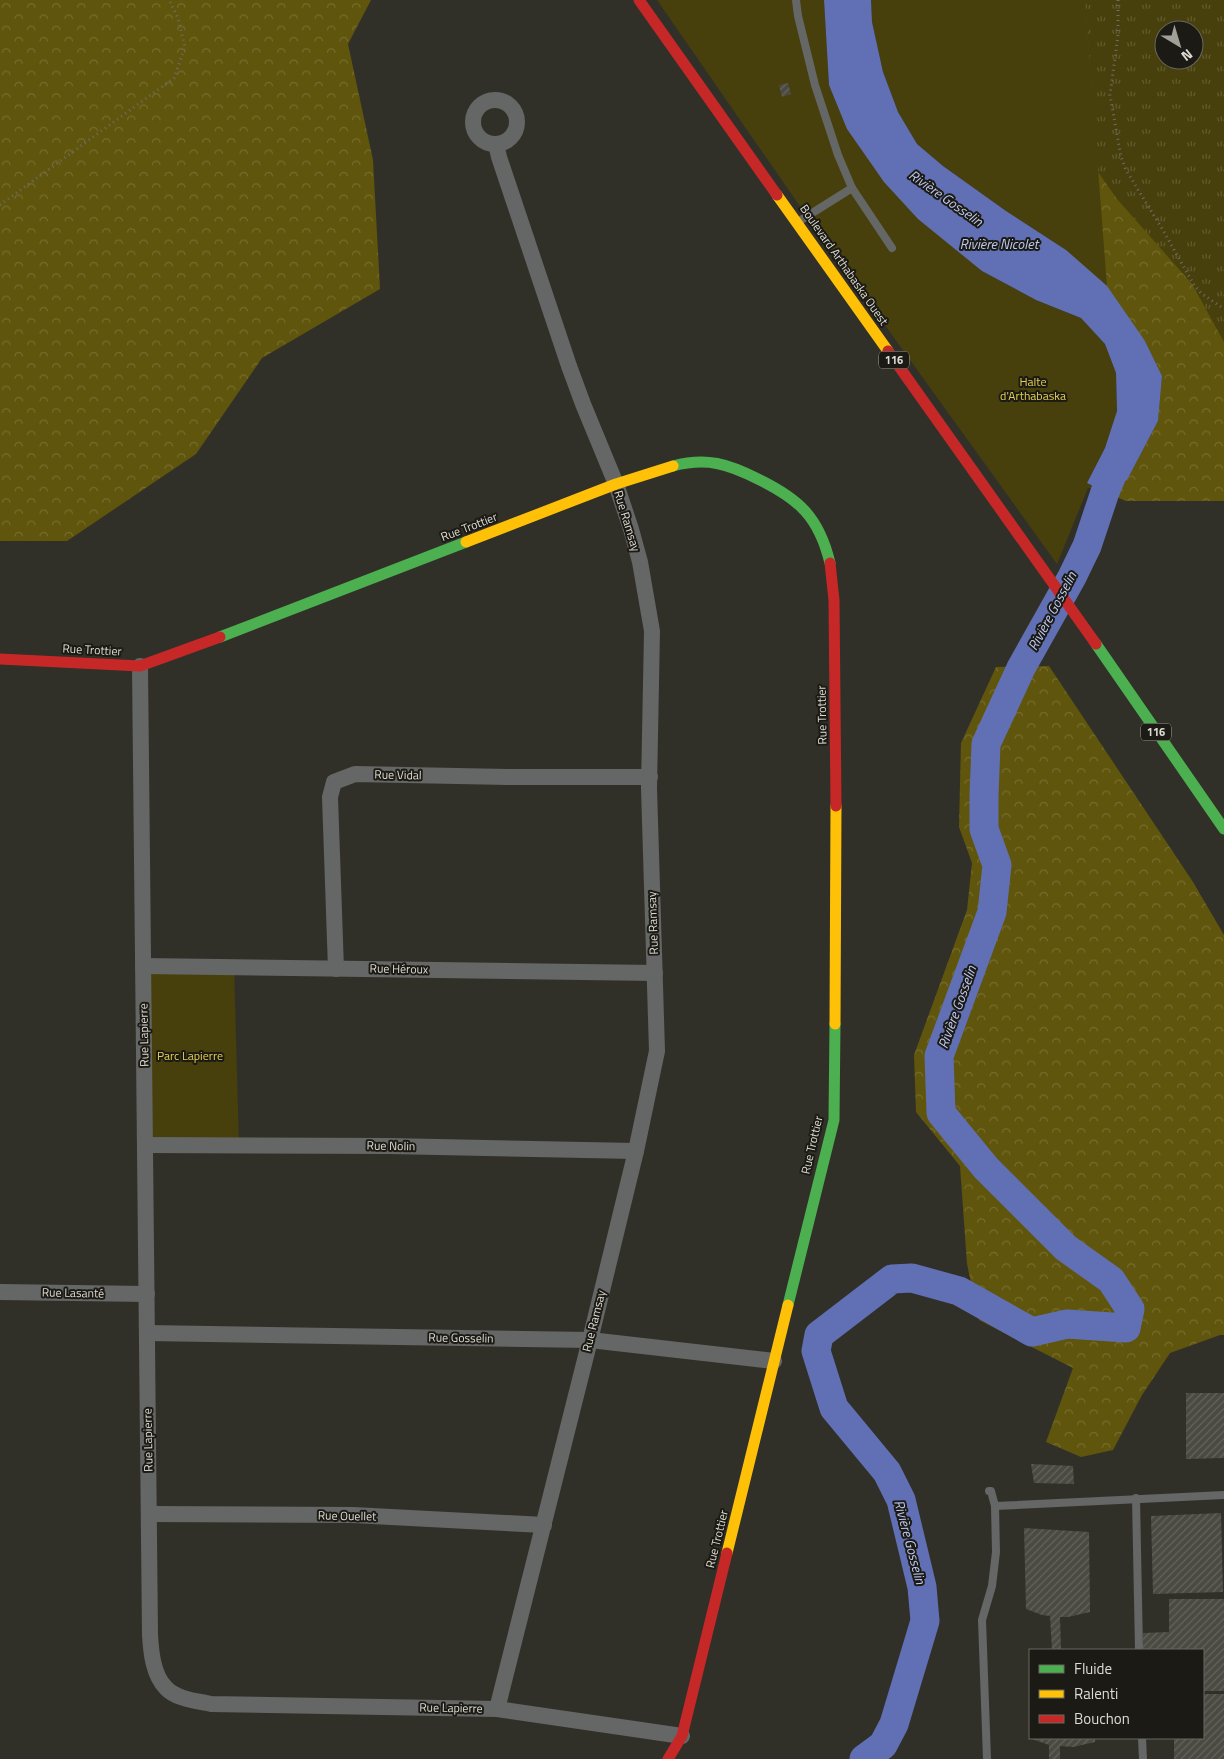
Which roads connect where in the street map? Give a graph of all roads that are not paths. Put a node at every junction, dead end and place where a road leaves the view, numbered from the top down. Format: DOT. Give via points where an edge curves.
graph roads {
  1 [pos="639,0"];
  2 [pos="796,0"];
  3 [pos="496,144"];
  4 [pos="852,188"];
  5 [pos="797,223"];
  6 [pos="892,248"];
  7 [pos="616,484"];
  8 [pos="0,659"];
  9 [pos="140,666"];
  10 [pos="650,777"];
  11 [pos="1224,829"];
  12 [pos="144,966"];
  13 [pos="336,968"];
  14 [pos="654,973"];
  15 [pos="145,1145"];
  16 [pos="636,1151"];
  17 [pos="0,1292"];
  18 [pos="147,1294"];
  19 [pos="147,1333"];
  20 [pos="590,1340"];
  21 [pos="774,1361"];
  22 [pos="989,1492"];
  23 [pos="1224,1495"];
  24 [pos="1136,1498"];
  25 [pos="995,1506"];
  26 [pos="149,1514"];
  27 [pos="544,1525"];
  28 [pos="1140,1649"];
  29 [pos="497,1708"];
  30 [pos="682,1736"];
  31 [pos="1142,1739"];
  32 [pos="668,1759"];
  33 [pos="987,1759"];
  34 [pos="1142,1759"];
  1 -- 5 [label="street, Boulevard Arthabaska Ouest / 116"];
  2 -- 4 [label="lane" via="815,85"];
  3 -- 7 [label="street, Rue Ramsay" via="569,366"];
  4 -- 5 [label="lane"];
  4 -- 6 [label="lane"];
  5 -- 11 [label="street, Boulevard Arthabaska Ouest / 116"];
  7 -- 9 [label="street, Rue Trottier"];
  7 -- 10 [label="street, Rue Ramsay" via="640,562 652,631"];
  7 -- 21 [label="street, Rue Trottier" via="675,464 698,461 725,464 743,471 783,492 797,502 813,521 822,535 834,588 837,856 834,1120"];
  8 -- 9 [label="street, Rue Trottier"];
  9 -- 12 [label="street, Rue Lapierre"];
  10 -- 13 [label="street, Rue Vidal" via="355,774 334,782 330,797"];
  10 -- 14 [label="street, Rue Ramsay"];
  12 -- 13 [label="street, Rue Héroux"];
  12 -- 15 [label="street, Rue Lapierre"];
  13 -- 14 [label="street, Rue Héroux"];
  14 -- 16 [label="street, Rue Ramsay" via="658,1051"];
  15 -- 16 [label="street, Rue Nolin"];
  15 -- 18 [label="street, Rue Lapierre"];
  16 -- 20 [label="street, Rue Ramsay"];
  17 -- 18 [label="street, Rue Lasanté"];
  18 -- 19 [label="street, Rue Lapierre"];
  19 -- 20 [label="street, Rue Gosselin"];
  19 -- 26 [label="street, Rue Lapierre"];
  20 -- 21 [label="street, Rue Gosselin"];
  20 -- 27 [label="street, Rue Ramsay"];
  21 -- 30 [label="street, Rue Trottier"];
  22 -- 25 [label="lane"];
  23 -- 24 [label="lane"];
  24 -- 25 [label="lane"];
  24 -- 28 [label="lane"];
  25 -- 33 [label="lane" via="996,1552 992,1586 982,1620"];
  26 -- 27 [label="street, Rue Ouellet" via="353,1515"];
  26 -- 29 [label="street, Rue Lapierre" via="153,1661 166,1688 179,1696 211,1704"];
  27 -- 29 [label="street, Rue Ramsay"];
  29 -- 30 [label="street, Rue Lapierre"];
  30 -- 32 [label="street, Rue Trottier"];
  31 -- 34 [label="lane"];
}
